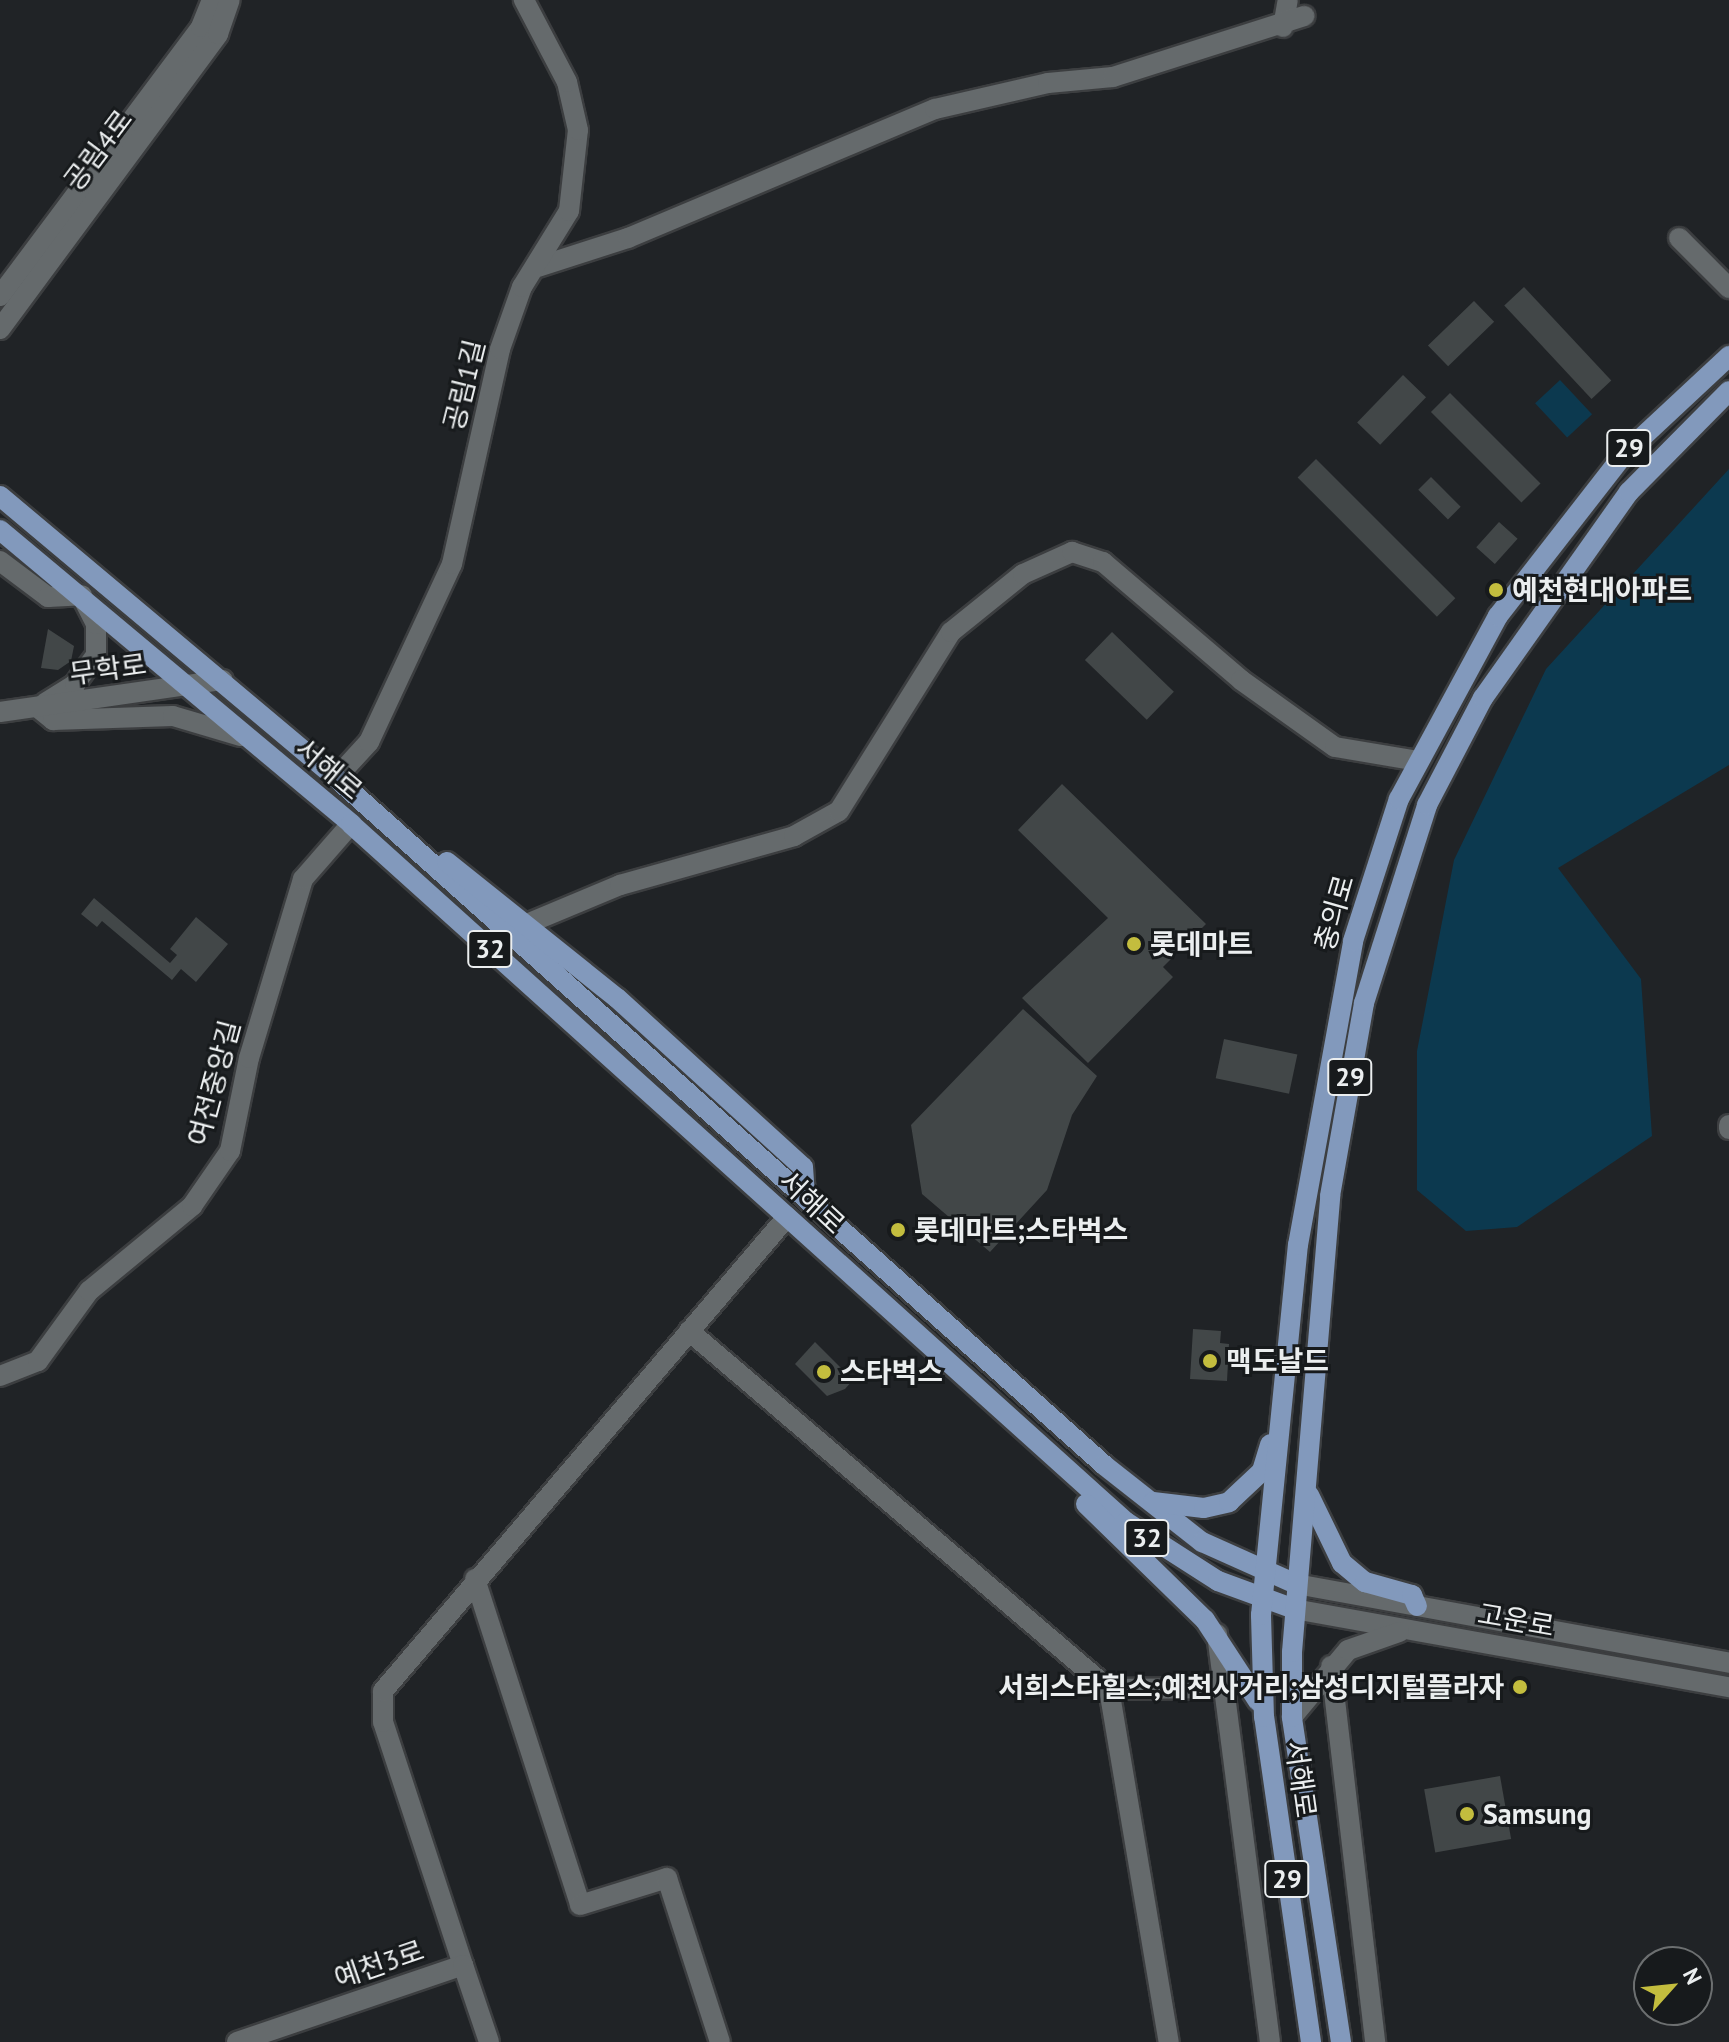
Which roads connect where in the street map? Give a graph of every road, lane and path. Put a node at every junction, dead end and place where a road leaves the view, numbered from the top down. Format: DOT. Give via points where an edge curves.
graph roads {
  1 [pos="212,0"];
  2 [pos="230,0"];
  3 [pos="524,0"];
  4 [pos="1288,0"];
  5 [pos="1304,16"];
  6 [pos="1283,27"];
  7 [pos="1679,238"];
  8 [pos="538,267"];
  9 [pos="1729,288"];
  10 [pos="0,296"];
  11 [pos="0,329"];
  12 [pos="1729,356"];
  13 [pos="1729,391"];
  14 [pos="0,496"];
  15 [pos="0,530"];
  16 [pos="0,561"];
  17 [pos="1516,590"];
  18 [pos="82,595"];
  19 [pos="1542,609"];
  20 [pos="223,680"];
  21 [pos="189,687"];
  22 [pos="37,707"];
  23 [pos="0,712"];
  24 [pos="253,741"];
  25 [pos="1419,761"];
  26 [pos="336,778"];
  27 [pos="351,824"];
  28 [pos="529,923"];
  29 [pos="805,1197"];
  30 [pos="787,1217"];
  31 [pos="689,1331"];
  32 [pos="0,1376"];
  33 [pos="1282,1405"];
  34 [pos="1315,1405"];
  35 [pos="1047,1454"];
  36 [pos="1307,1470"];
  37 [pos="1149,1501"];
  38 [pos="1126,1522"];
  39 [pos="1263,1572"];
  40 [pos="475,1579"];
  41 [pos="1296,1584"];
  42 [pos="1262,1597"];
  43 [pos="1417,1606"];
  44 [pos="1294,1609"];
  45 [pos="1414,1630"];
  46 [pos="1217,1634"];
  47 [pos="1729,1663"];
  48 [pos="1331,1666"];
  49 [pos="1729,1687"];
  50 [pos="1221,1688"];
  51 [pos="1109,1689"];
  52 [pos="1264,1717"];
  53 [pos="1292,1717"];
  54 [pos="463,1965"];
  55 [pos="237,2042"];
  56 [pos="489,2042"];
  57 [pos="720,2042"];
  58 [pos="1169,2042"];
  59 [pos="1270,2042"];
  60 [pos="1311,2042"];
  61 [pos="1341,2042"];
  62 [pos="1375,2042"];
  1 -- 10 [label="street, 공림4로" via="201,27"];
  2 -- 11 [label="street, 공림4로" via="218,34"];
  3 -- 8 [label="street, 공림1길" via="567,82 578,130 569,211"];
  4 -- 6 [label="street"];
  5 -- 6 [label="street"];
  6 -- 8 [label="street" via="1113,77 1048,83 935,109 628,238"];
  7 -- 9 [label="street"];
  8 -- 26 [label="street, 공림1길" via="522,287 500,349 452,564 369,742"];
  12 -- 17 [label="main road, 충의로 / 29" via="1624,454"];
  13 -- 19 [label="main road, 충의로 / 29" via="1656,460"];
  14 -- 20 [label="main road, 서해로 / 32"];
  15 -- 18 [label="main road, 서해로 / 32"];
  16 -- 18 [label="street" via="48,597"];
  17 -- 19 [label="main road" via="1535,594"];
  17 -- 25 [label="main road, 충의로 / 29"];
  18 -- 21 [label="main road, 서해로 / 32"];
  18 -- 22 [label="street" via="96,624 96,655 75,684"];
  19 -- 34 [label="main road, 충의로 / 29" via="1427,805 1387,921 1330,1196"];
  20 -- 21 [label="street, 무학로"];
  20 -- 26 [label="main road, 서해로 / 32"];
  21 -- 22 [label="street, 무학로"];
  21 -- 24 [label="main road, 서해로 / 32"];
  22 -- 23 [label="street, 무학로"];
  22 -- 24 [label="street" via="53,720 197,720"];
  24 -- 27 [label="main road, 서해로 / 32"];
  25 -- 28 [label="street" via="1335,747 1241,680 1103,562 1072,552 1023,574 951,632 839,811 794,836 620,885"];
  25 -- 33 [label="main road, 충의로 / 29" via="1353,941 1298,1245"];
  26 -- 28 [label="main road"];
  26 -- 29 [label="main road, 서해로 / 32"];
  27 -- 30 [label="main road, 서해로 / 32"];
  27 -- 32 [label="street, 여전중앙길" via="303,879 249,1058 230,1151 192,1206 89,1291 38,1361"];
  28 -- 29 [label="main road" via="803,1167"];
  29 -- 37 [label="main road, 서해로 / 32"];
  30 -- 31 [label="street"];
  30 -- 35 [label="main road, 서해로 / 32"];
  31 -- 40 [label="street"];
  31 -- 51 [label="street"];
  33 -- 34 [label="main road" via="1296,1417"];
  33 -- 37 [label="main road, 32" via="1262,1471 1239,1496 1204,1508"];
  33 -- 39 [label="main road, 충의로 / 29"];
  34 -- 36 [label="main road, 충의로 / 29"];
  35 -- 38 [label="main road, 서해로 / 32"];
  35 -- 46 [label="main road" via="1044,1464"];
  36 -- 41 [label="main road, 충의로 / 29"];
  36 -- 43 [label="main road" via="1313,1512 1342,1563 1365,1582 1412,1595"];
  37 -- 38 [label="main road" via="1146,1522"];
  37 -- 39 [label="main road, 서해로" via="1202,1542"];
  38 -- 42 [label="main road, 서해로 / 32" via="1218,1581"];
  39 -- 41 [label="main road, 서해로"];
  39 -- 42 [label="main road, 충의로 / 29"];
  40 -- 54 [label="street" via="380,1701"];
  40 -- 57 [label="street" via="580,1905 667,1878"];
  41 -- 43 [label="street, 고운로"];
  41 -- 44 [label="main road, 충의로 / 29"];
  42 -- 44 [label="main road, 32"];
  42 -- 52 [label="main road, 서해로 / 29"];
  43 -- 45 [label="street" via="1408,1618"];
  43 -- 47 [label="street, 고운로"];
  44 -- 45 [label="street, 고운로"];
  44 -- 53 [label="main road, 서해로 / 29"];
  45 -- 48 [label="street" via="1359,1644"];
  45 -- 49 [label="street, 고운로"];
  46 -- 50 [label="street"];
  46 -- 52 [label="main road"];
  48 -- 53 [label="street"];
  48 -- 62 [label="street"];
  50 -- 51 [label="street"];
  50 -- 59 [label="street"];
  51 -- 58 [label="street"];
  52 -- 53 [label="main road" via="1280,1708"];
  52 -- 60 [label="main road, 서해로 / 29"];
  53 -- 61 [label="main road, 서해로 / 29"];
  54 -- 55 [label="street, 예천3로"];
  54 -- 56 [label="street, 예천3로"];
}
